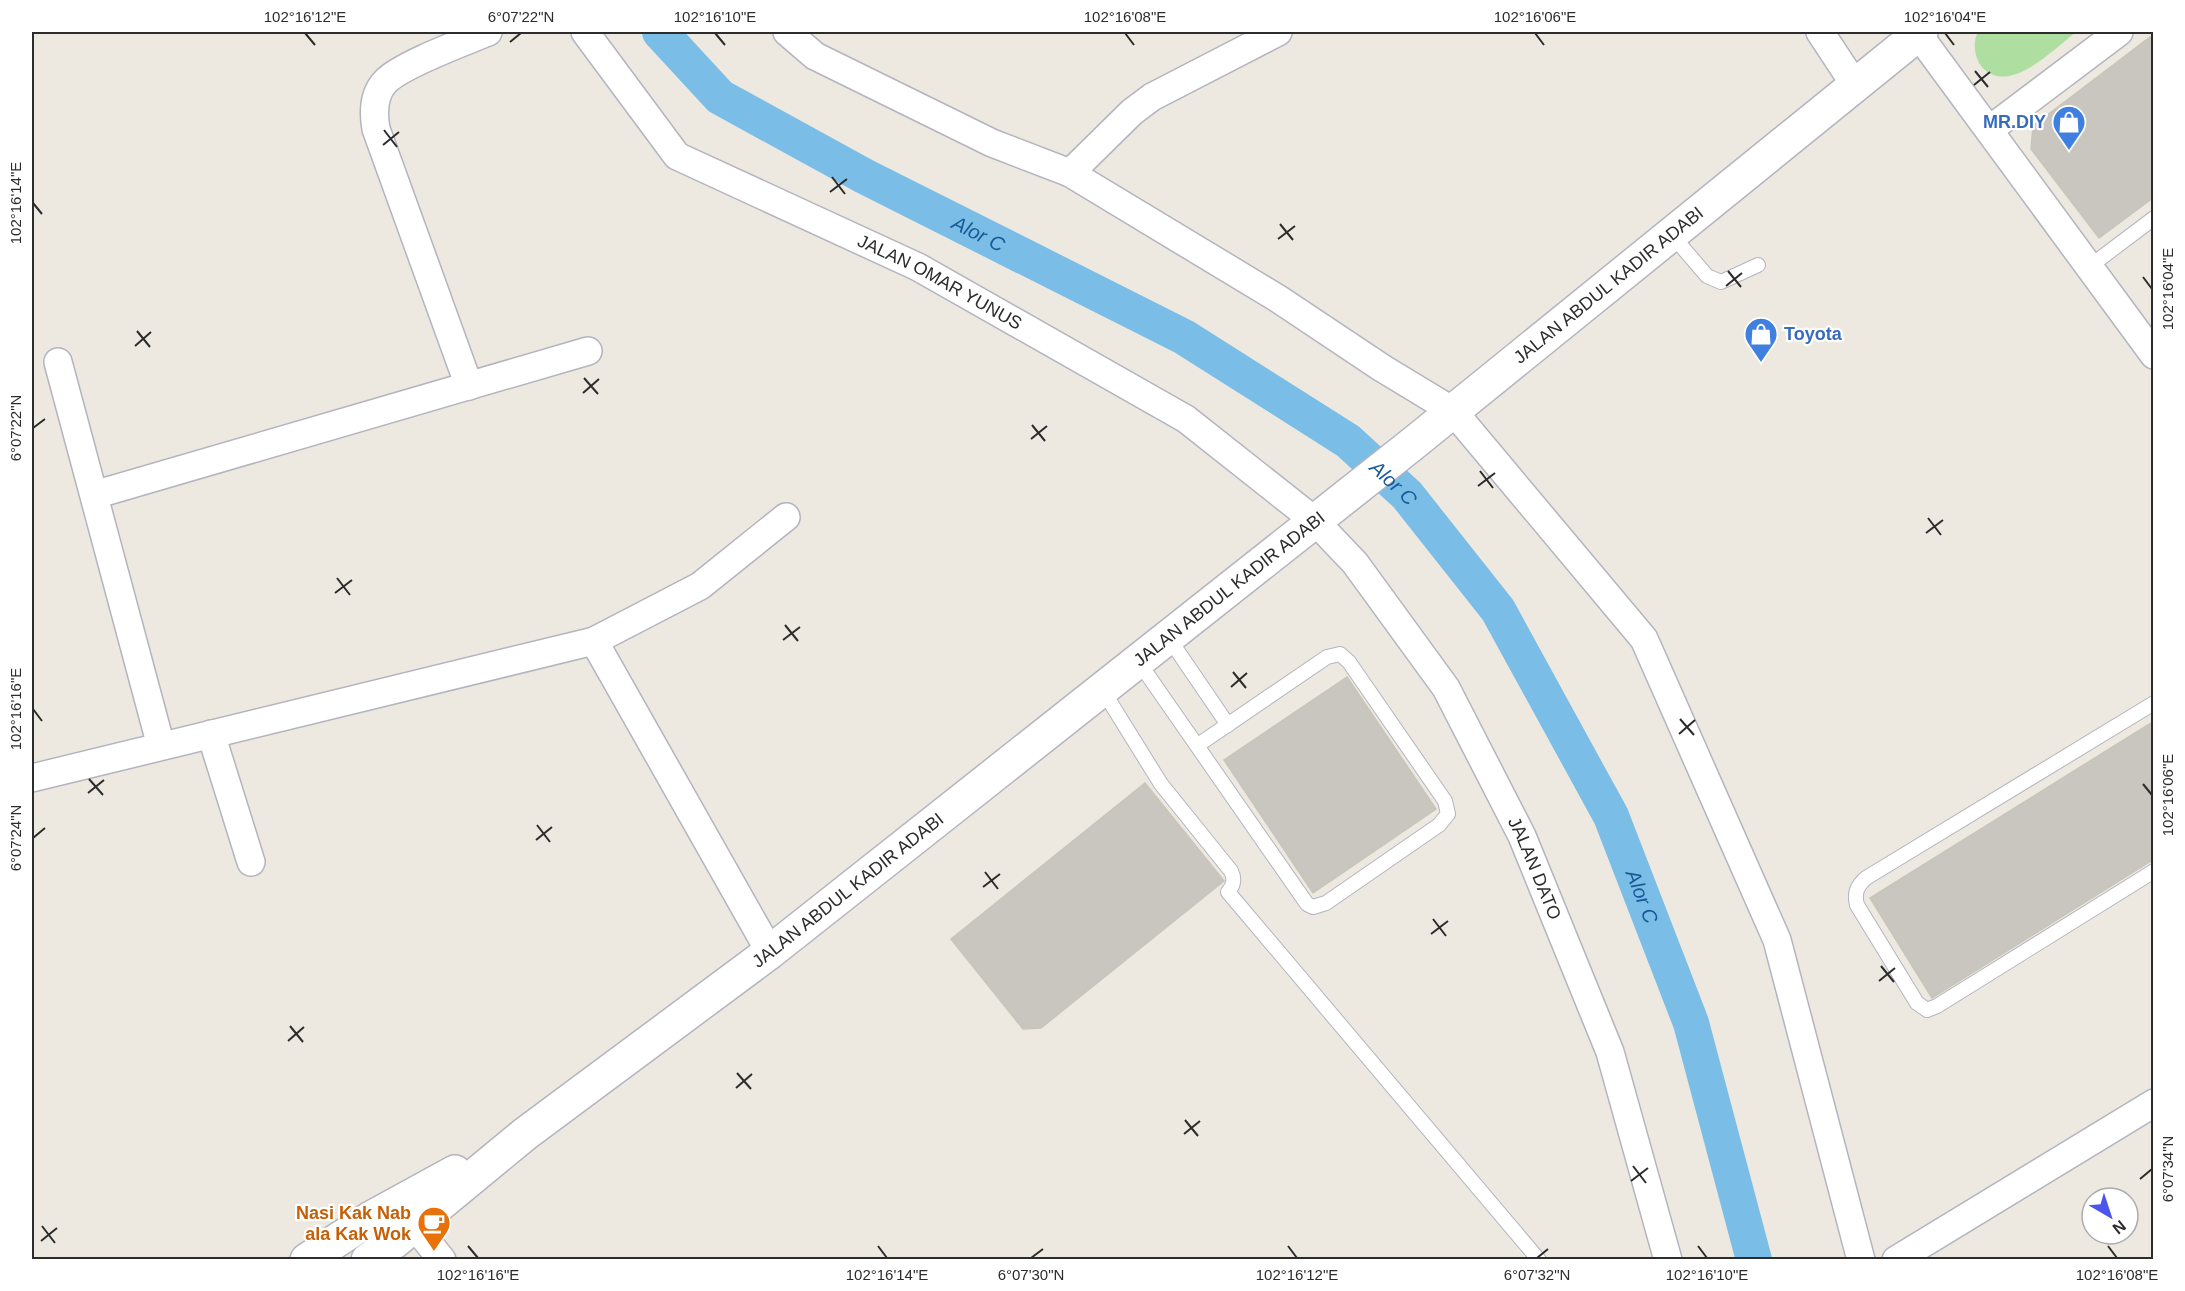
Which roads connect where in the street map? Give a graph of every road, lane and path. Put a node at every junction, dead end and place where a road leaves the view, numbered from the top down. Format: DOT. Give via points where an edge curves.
graph roads {
  1 [pos="488,32"];
  2 [pos="585,32"];
  3 [pos="787,32"];
  4 [pos="1278,32"];
  5 [pos="1820,32"];
  6 [pos="2119,32"];
  7 [pos="1919,33"];
  8 [pos="1855,85"];
  9 [pos="1989,130"];
  10 [pos="1070,173"];
  11 [pos="2154,218"];
  12 [pos="1671,234"];
  13 [pos="1758,265"];
  14 [pos="2089,267"];
  15 [pos="588,351"];
  16 [pos="2154,355"];
  17 [pos="58,362"];
  18 [pos="469,386"];
  19 [pos="1453,411"];
  20 [pos="94,495"];
  21 [pos="786,517"];
  22 [pos="1316,521"];
  23 [pos="1168,637"];
  24 [pos="594,641"];
  25 [pos="1138,661"];
  26 [pos="1102,689"];
  27 [pos="2154,703"];
  28 [pos="1228,725"];
  29 [pos="211,734"];
  30 [pos="161,746"];
  31 [pos="1198,746"];
  32 [pos="32,778"];
  33 [pos="251,862"];
  34 [pos="2154,872"];
  35 [pos="770,952"];
  36 [pos="2154,1103"];
  37 [pos="525,1134"];
  38 [pos="414,1225"];
  39 [pos="307,1260"];
  40 [pos="368,1260"];
  41 [pos="442,1260"];
  42 [pos="1539,1260"];
  43 [pos="1668,1260"];
  44 [pos="1861,1260"];
  45 [pos="1896,1260"];
  1 -- 18 [label="street" via="387,80 374,103 373,116"];
  2 -- 22 [label="street, JALAN OMAR YUNUS" via="677,156 918,267 1186,419"];
  3 -- 10 [label="street" via="815,56 992,143"];
  4 -- 10 [label="street" via="1152,97"];
  5 -- 8 [label="street"];
  6 -- 9 [label="street"];
  7 -- 8 [label="main road, JALAN ABDUL KADIR ADABI"];
  7 -- 9 [label="street"];
  8 -- 12 [label="main road, JALAN ABDUL KADIR ADABI"];
  9 -- 14 [label="street"];
  10 -- 19 [label="street" via="1277,298"];
  11 -- 14 [label="lane"];
  12 -- 13 [label="lane" via="1707,276 1721,282"];
  12 -- 19 [label="main road, JALAN ABDUL KADIR ADABI"];
  14 -- 16 [label="street"];
  15 -- 18 [label="street"];
  17 -- 20 [label="street"];
  18 -- 20 [label="street"];
  19 -- 22 [label="main road, JALAN ABDUL KADIR ADABI"];
  19 -- 44 [label="street" via="1644,639 1777,940"];
  20 -- 30 [label="street"];
  21 -- 24 [label="street" via="700,586"];
  22 -- 23 [label="main road, JALAN ABDUL KADIR ADABI"];
  22 -- 43 [label="street, JALAN DATO" via="1355,563 1446,688 1522,836 1610,1052"];
  23 -- 25 [label="main road, JALAN ABDUL KADIR ADABI"];
  23 -- 28 [label="lane"];
  24 -- 29 [label="street"];
  24 -- 35 [label="street"];
  25 -- 26 [label="main road, JALAN ABDUL KADIR ADABI"];
  25 -- 31 [label="lane"];
  26 -- 35 [label="main road, JALAN ABDUL KADIR ADABI"];
  26 -- 42 [label="lane" via="1161,784 1231,871 1234,883 1228,892"];
  27 -- 34 [label="lane" via="1866,878 1855,897 1917,1003 1927,1010"];
  28 -- 31 [label="lane"];
  28 -- 31 [label="lane" via="1327,657 1340,654 1445,801 1448,814 1439,825 1345,890 1313,907 1303,899"];
  29 -- 30 [label="street"];
  29 -- 33 [label="street"];
  30 -- 32 [label="street"];
  35 -- 37 [label="main road, JALAN ABDUL KADIR ADABI"];
  36 -- 45 [label="street"];
  37 -- 38 [label="main road, JALAN ABDUL KADIR ADABI"];
  37 -- 39 [label="main road, JALAN ABDUL KADIR ADABI" via="371,1218"];
  38 -- 40 [label="main road, JALAN ABDUL KADIR ADABI"];
  38 -- 41 [label="street"];
}
